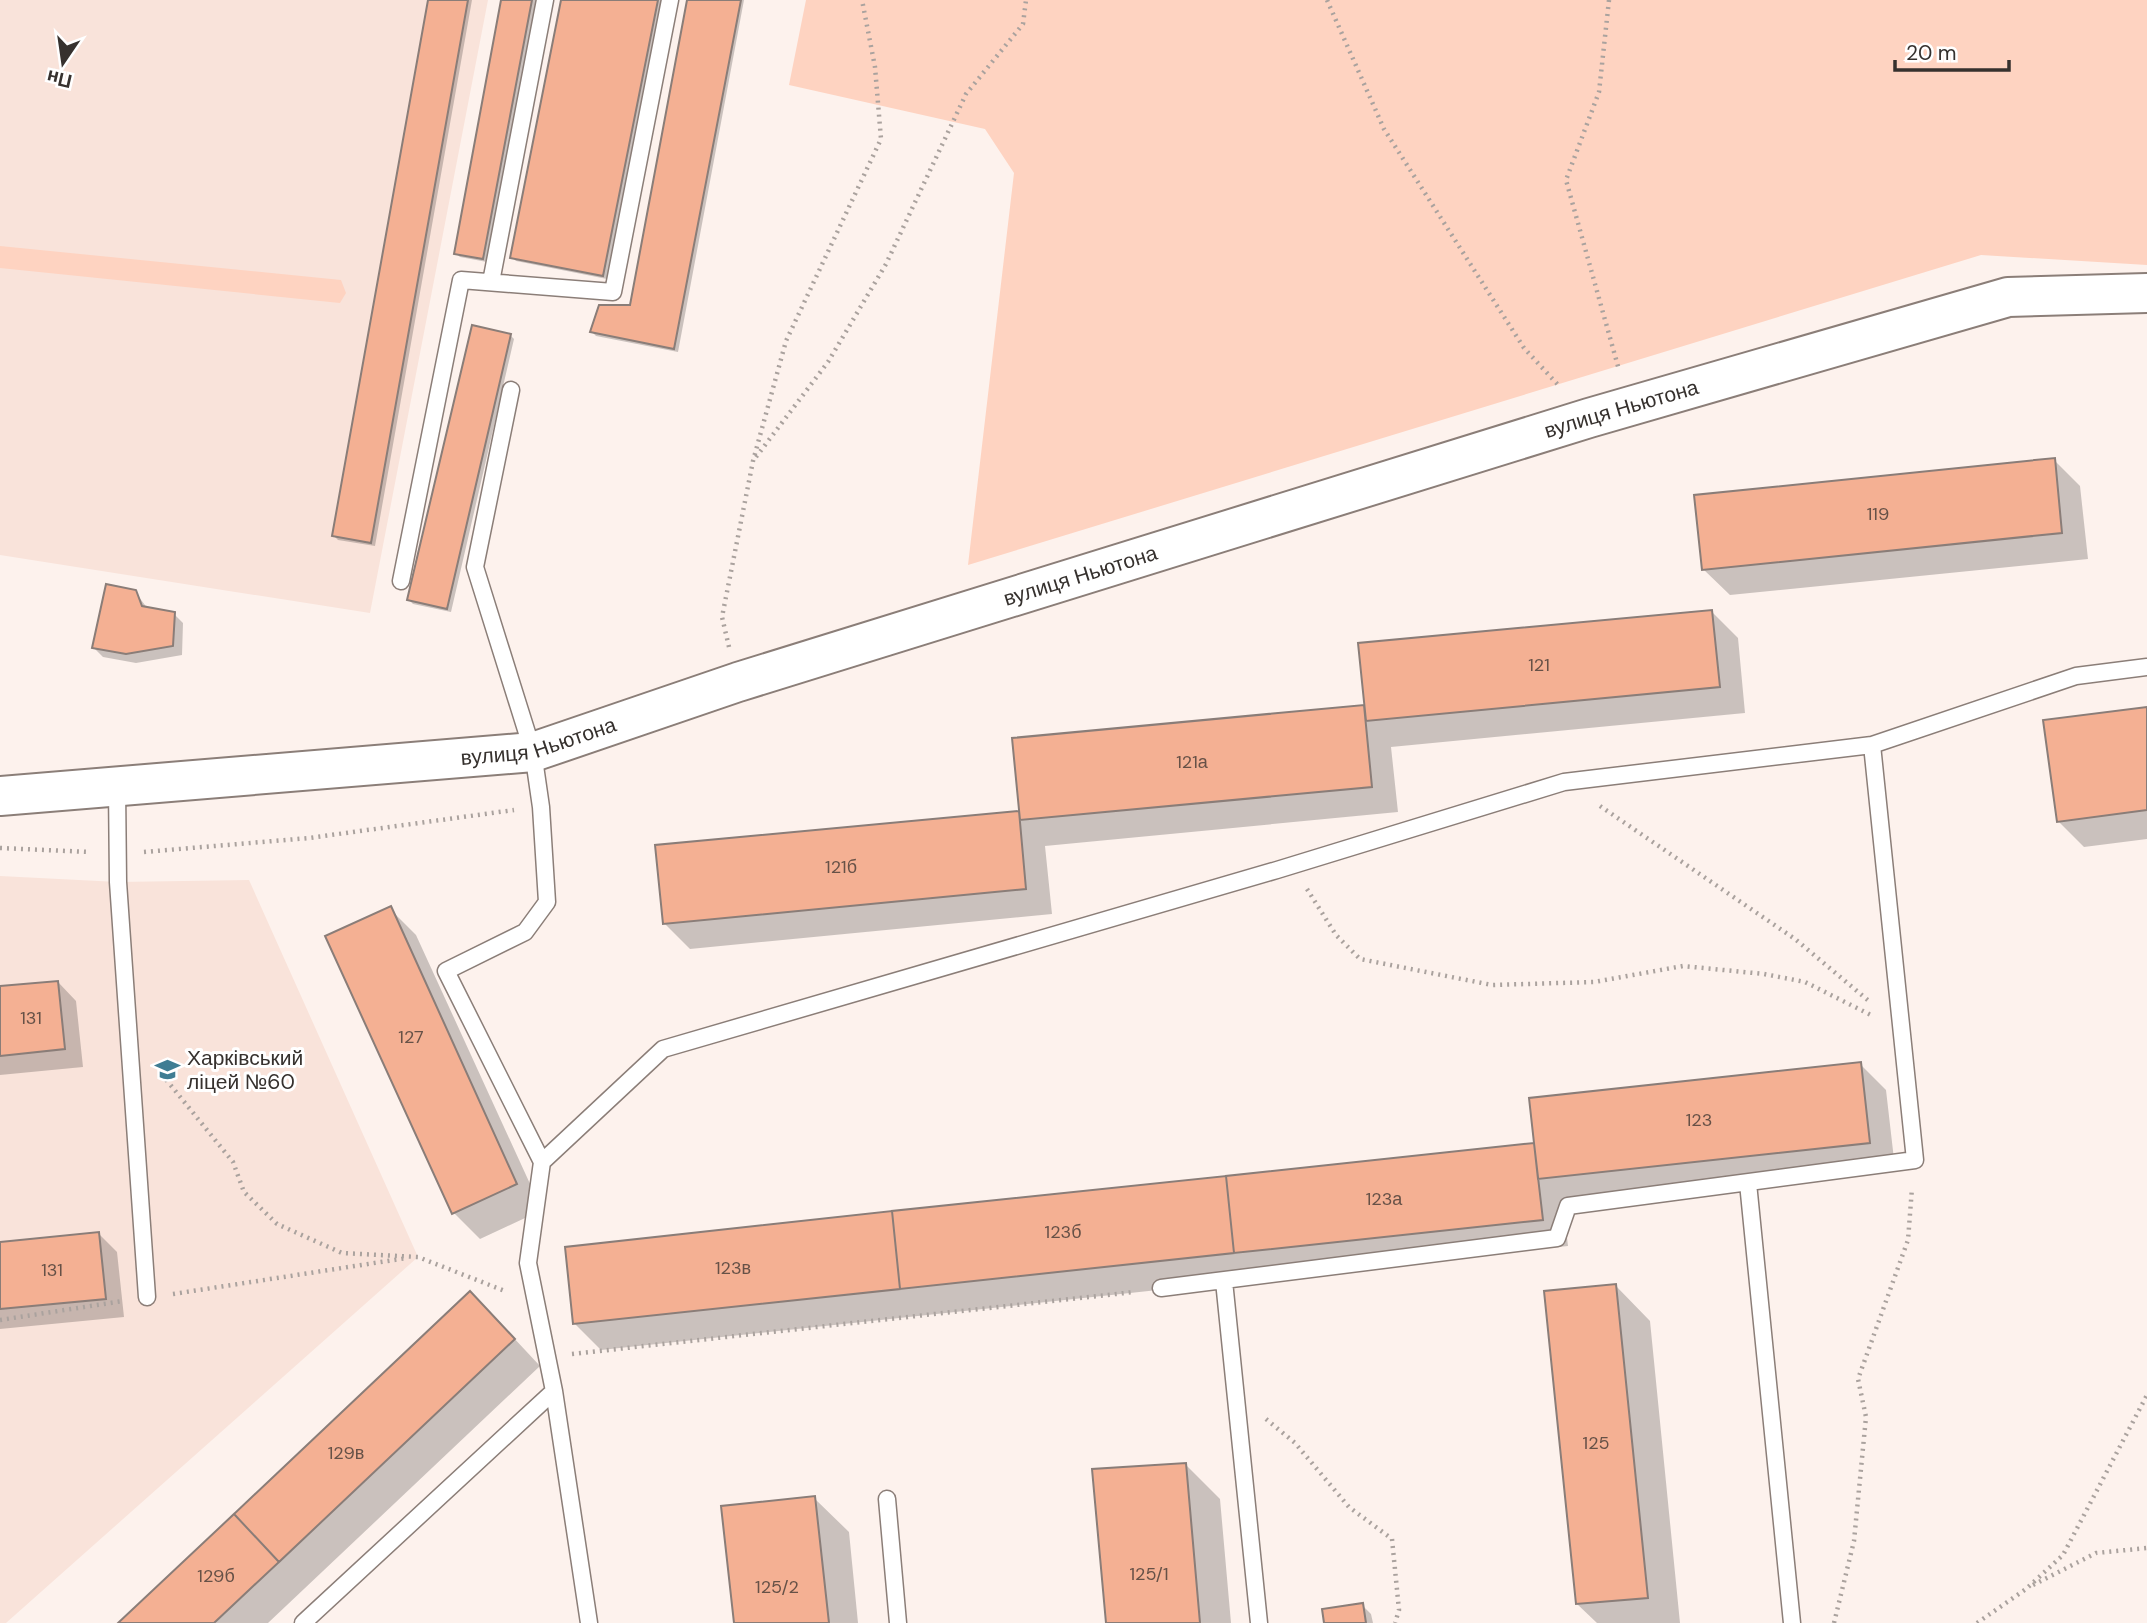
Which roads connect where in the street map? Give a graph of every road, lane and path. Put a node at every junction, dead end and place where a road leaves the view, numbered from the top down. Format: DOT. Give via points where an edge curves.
graph roads {
  1 [pos="545,0"];
  2 [pos="670,0"];
  3 [pos="862,0"];
  4 [pos="1027,0"];
  5 [pos="1327,0"];
  6 [pos="1609,0"];
  7 [pos="491,282"];
  8 [pos="2147,293"];
  9 [pos="510,390"];
  10 [pos="1627,407"];
  11 [pos="1589,418"];
  12 [pos="754,461"];
  13 [pos="401,581"];
  14 [pos="2147,667"];
  15 [pos="738,682"];
  16 [pos="1872,745"];
  17 [pos="533,752"];
  18 [pos="1564,782"];
  19 [pos="117,787"];
  20 [pos="0,796"];
  21 [pos="541,807"];
  22 [pos="0,848"];
  23 [pos="117,854"];
  24 [pos="1277,870"];
  25 [pos="1902,1030"];
  26 [pos="160,1063"];
  27 [pos="1915,1160"];
  28 [pos="542,1162"];
  29 [pos="1748,1183"];
  30 [pos="418,1256"];
  31 [pos="1224,1281"];
  32 [pos="1161,1289"];
  33 [pos="147,1297"];
  34 [pos="536,1303"];
  35 [pos="0,1320"];
  36 [pos="547,1357"];
  37 [pos="554,1391"];
  38 [pos="2147,1395"];
  39 [pos="1238,1396"];
  40 [pos="887,1499"];
  41 [pos="2147,1548"];
  42 [pos="2026,1589"];
  43 [pos="303,1623"];
  44 [pos="589,1623"];
  45 [pos="898,1623"];
  46 [pos="1259,1623"];
  47 [pos="1395,1623"];
  48 [pos="1793,1623"];
  49 [pos="1834,1623"];
  50 [pos="1977,1623"];
  1 -- 7 [label="lane"];
  2 -- 7 [label="lane" via="613,292"];
  3 -- 12 [label="path" via="875,67 881,139 786,341"];
  4 -- 12 [label="path" via="1023,24 966,94 886,264 828,362"];
  5 -- 11 [label="path" via="1384,128 1524,348"];
  6 -- 10 [label="path" via="1600,92 1566,180"];
  7 -- 13 [label="lane" via="461,280"];
  8 -- 10 [label="street, вулиця Ньютона" via="2008,297"];
  9 -- 17 [label="lane" via="475,567"];
  10 -- 11 [label="street, вулиця Ньютона"];
  11 -- 15 [label="street, вулиця Ньютона"];
  12 -- 15 [label="path" via="722,617"];
  14 -- 16 [label="lane" via="2076,676"];
  15 -- 17 [label="street, вулиця Ньютона"];
  16 -- 18 [label="lane"];
  16 -- 25 [label="lane"];
  17 -- 19 [label="street, вулиця Ньютона"];
  17 -- 21 [label="lane"];
  18 -- 24 [label="lane"];
  18 -- 25 [label="path" via="1795,939"];
  19 -- 20 [label="street, вулиця Ньютона"];
  19 -- 23 [label="lane"];
  21 -- 23 [label="path" via="309,838"];
  21 -- 28 [label="lane" via="547,902 525,932 446,971"];
  22 -- 23 [label="path"];
  23 -- 33 [label="lane"];
  24 -- 25 [label="path" via="1304,884 1336,935 1360,959 1492,985 1594,982 1682,966 1764,974 1805,982"];
  24 -- 28 [label="lane" via="663,1049"];
  25 -- 27 [label="lane"];
  26 -- 30 [label="path" via="164,1077 233,1162 244,1192 278,1224 342,1253"];
  27 -- 29 [label="lane"];
  27 -- 49 [label="path" via="1908,1240 1858,1379 1866,1417 1855,1527"];
  28 -- 34 [label="lane" via="528,1263"];
  29 -- 31 [label="lane" via="1568,1206 1557,1238"];
  29 -- 48 [label="lane"];
  30 -- 33 [label="path"];
  30 -- 34 [label="path"];
  31 -- 32 [label="lane"];
  31 -- 39 [label="lane"];
  32 -- 36 [label="path"];
  33 -- 35 [label="path"];
  34 -- 36 [label="lane"];
  36 -- 37 [label="lane"];
  37 -- 43 [label="lane"];
  37 -- 44 [label="lane"];
  38 -- 42 [label="path" via="2063,1555"];
  39 -- 46 [label="lane"];
  39 -- 47 [label="path" via="1294,1443 1349,1507 1392,1539 1399,1610"];
  40 -- 45 [label="lane"];
  41 -- 42 [label="path" via="2096,1553"];
  42 -- 50 [label="path"];
}
